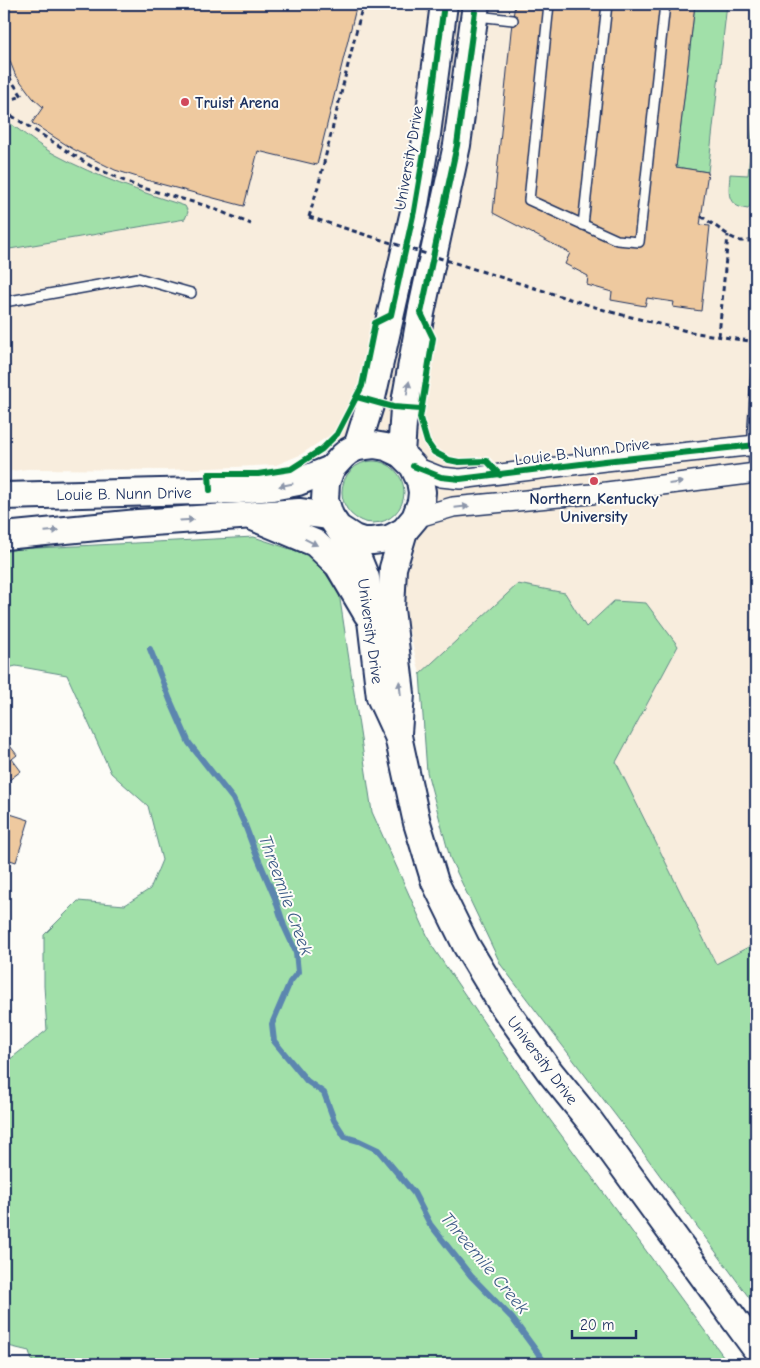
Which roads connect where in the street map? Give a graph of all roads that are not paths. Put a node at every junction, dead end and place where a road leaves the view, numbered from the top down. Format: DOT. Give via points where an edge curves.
graph roads {
  1 [pos="444,4"];
  2 [pos="549,4"];
  3 [pos="607,4"];
  4 [pos="665,4"];
  5 [pos="475,10"];
  6 [pos="513,20"];
  7 [pos="583,225"];
  8 [pos="190,293"];
  9 [pos="4,302"];
  10 [pos="756,376"];
  11 [pos="755,445"];
  12 [pos="357,448"];
  13 [pos="407,460"];
  14 [pos="332,469"];
  15 [pos="755,473"];
  16 [pos="4,496"];
  17 [pos="250,516"];
  18 [pos="335,522"];
  19 [pos="409,525"];
  20 [pos="4,536"];
  21 [pos="371,621"];
  22 [pos="398,736"];
  23 [pos="756,1349"];
  1 -- 12 [label="main road, University Drive" via="414,211 372,402"];
  2 -- 7 [label="lane" via="529,200"];
  3 -- 7 [label="lane"];
  4 -- 7 [label="lane" via="639,242 617,240"];
  5 -- 6 [label="lane"];
  13 -- 5 [label="main road, University Drive, one-way" via="404,408 457,145"];
  8 -- 9 [label="lane" via="138,278"];
  10 -- 11 [label="lane"];
  11 -- 13 [label="street, Louie B. Nunn Drive" via="460,479 441,477"];
  11 -- 15 [label="lane"];
  12 -- 13 [label="main road" via="386,447"];
  12 -- 14 [label="main road, University Drive" via="342,456"];
  13 -- 19 [label="main road, University Drive" via="420,481 422,492 421,502"];
  14 -- 16 [label="main road, Louie B. Nunn Drive, one-way" via="298,482 272,487"];
  14 -- 18 [label="main road, University Drive" via="326,482 325,500"];
  19 -- 15 [label="street, one-way" via="453,508"];
  17 -- 18 [label="main road, Louie B. Nunn Drive" via="299,512"];
  20 -- 17 [label="main road, Louie B. Nunn Drive, one-way"];
  17 -- 21 [label="main road, one-way" via="315,543 338,565"];
  18 -- 19 [label="main road" via="354,538 372,542 389,539"];
  18 -- 21 [label="main road, University Drive" via="357,556 366,578"];
  22 -- 19 [label="main road, University Drive, one-way" via="401,694 391,609 393,568 397,550"];
  21 -- 22 [label="main road, University Drive" via="380,697"];
  22 -- 23 [label="main road, University Drive" via="417,823 435,882 466,945 501,1004"];
}
